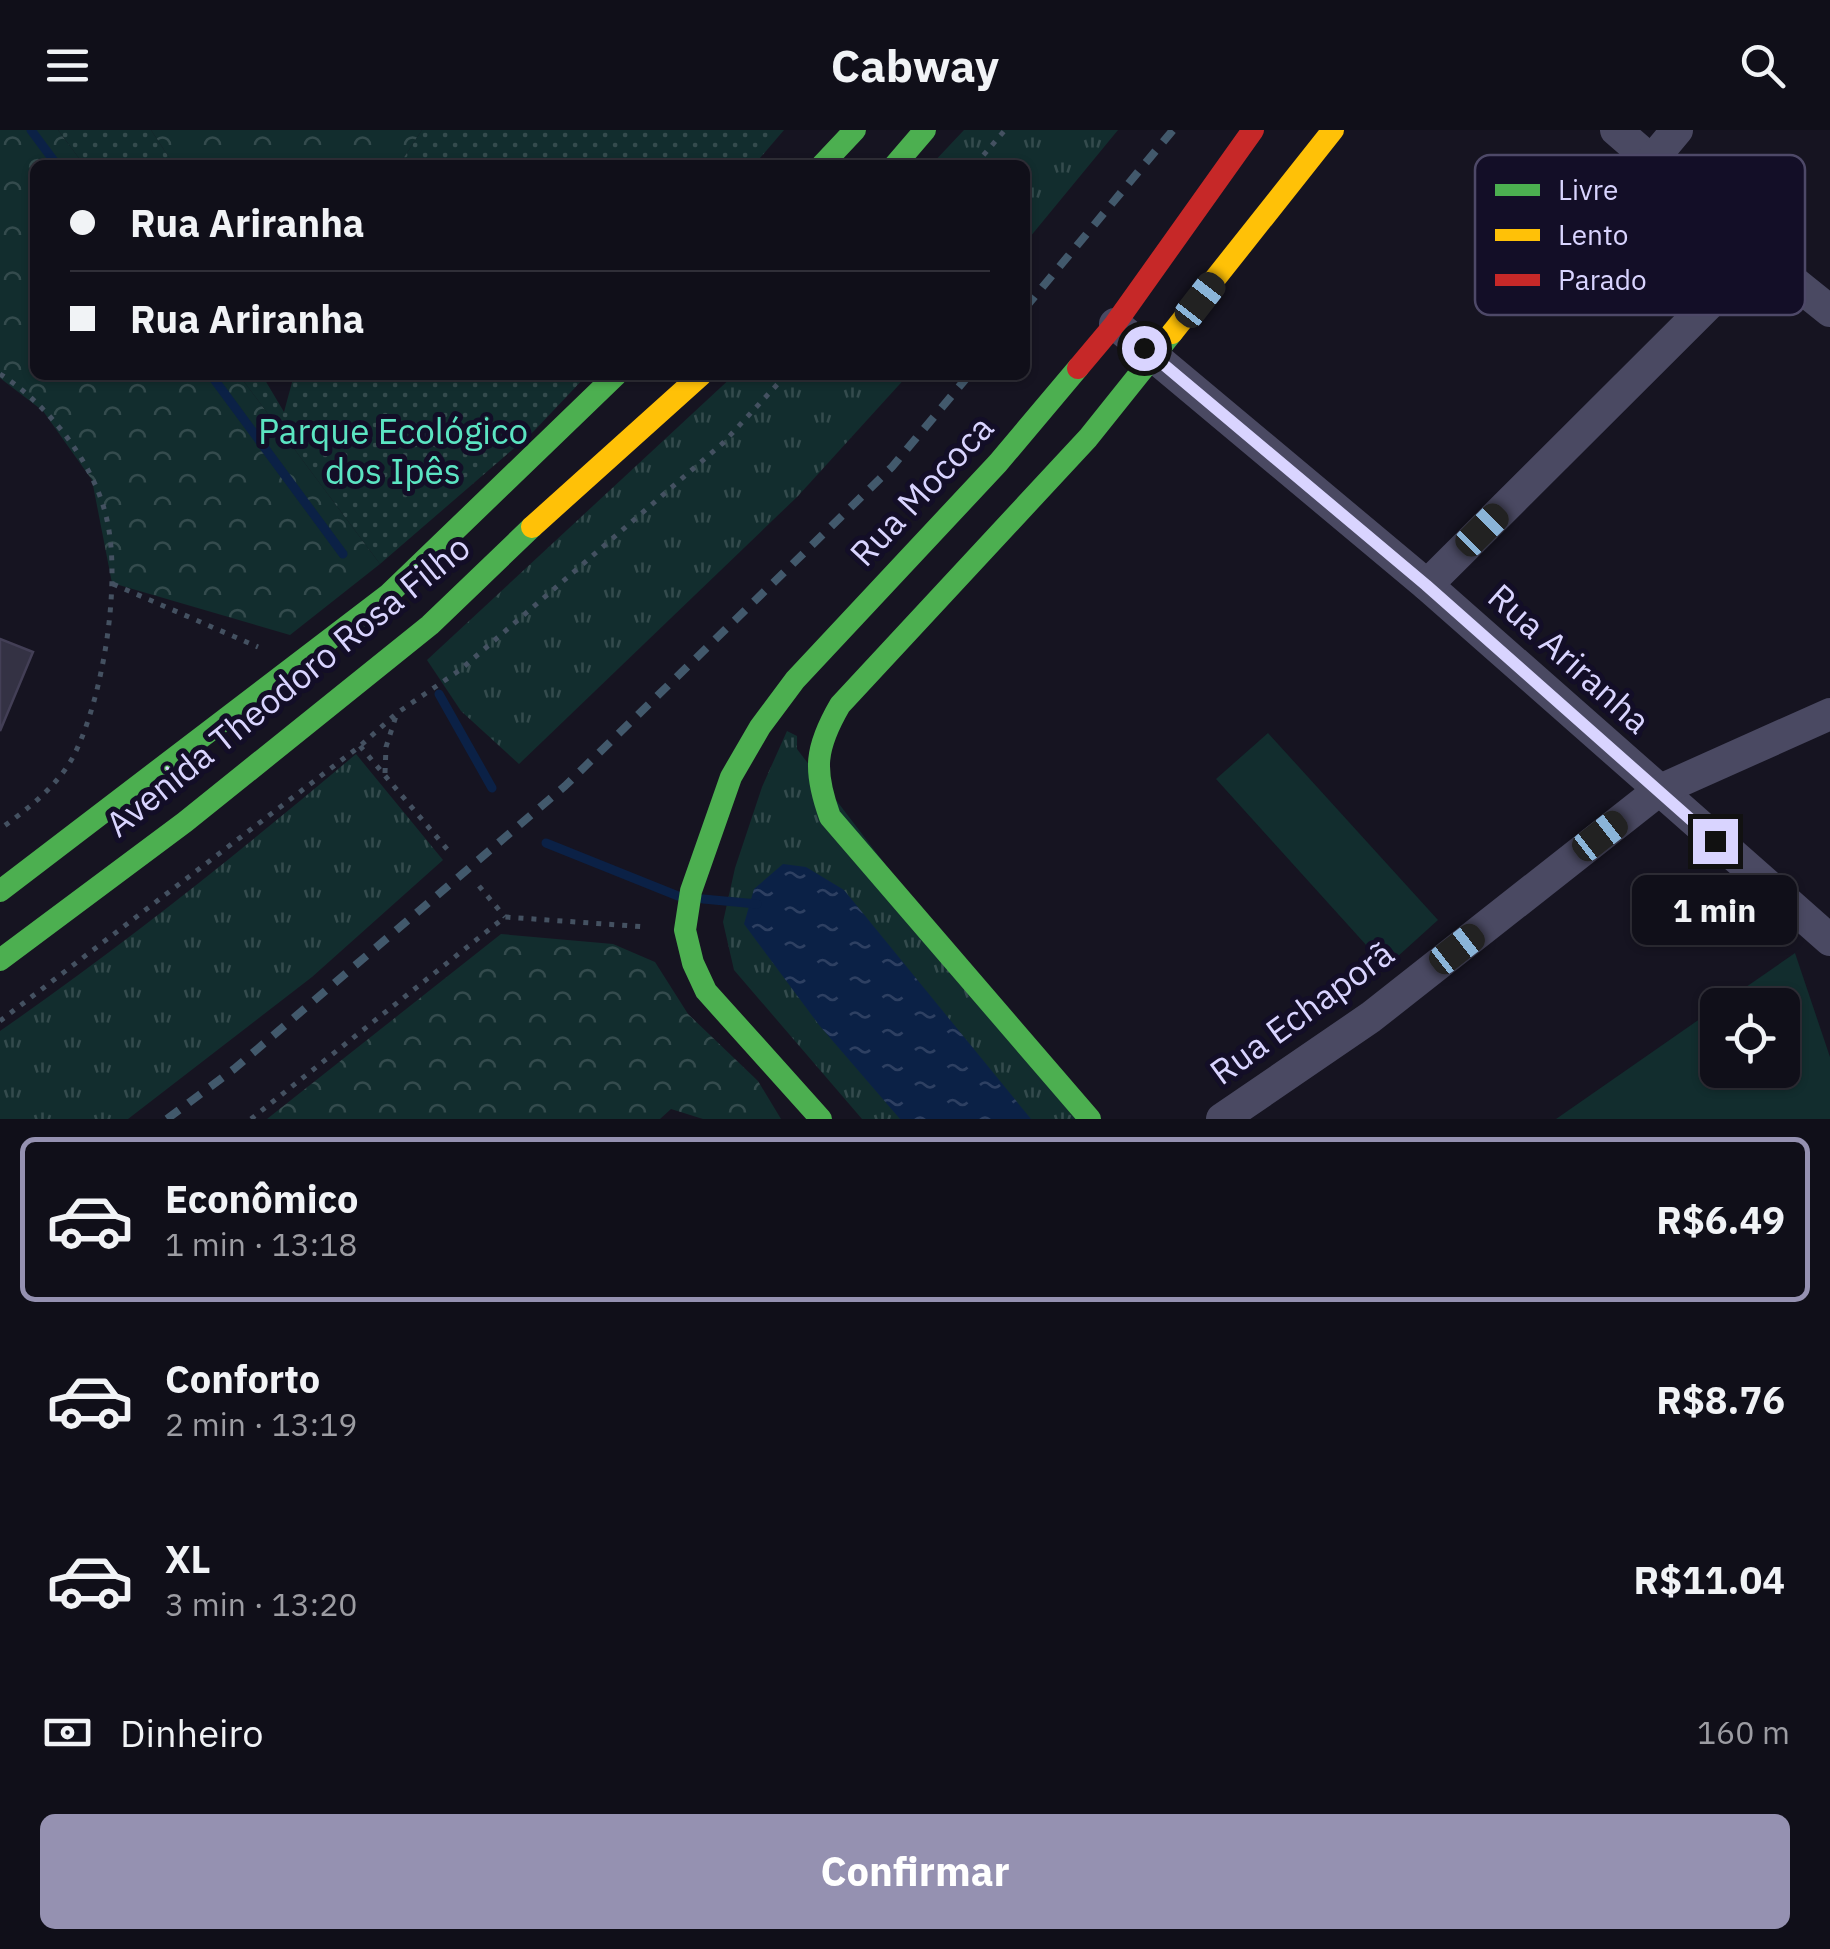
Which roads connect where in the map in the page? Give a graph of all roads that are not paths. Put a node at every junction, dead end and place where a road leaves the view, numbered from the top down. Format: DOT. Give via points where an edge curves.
graph roads {
  1 [pos="855,130"];
  2 [pos="926,130"];
  3 [pos="1253,130"];
  4 [pos="1333,130"];
  5 [pos="1616,130"];
  6 [pos="1678,130"];
  7 [pos="1646,155"];
  8 [pos="1656,155"];
  9 [pos="827,160"];
  10 [pos="899,160"];
  11 [pos="1805,291"];
  12 [pos="1830,311"];
  13 [pos="1697,315"];
  14 [pos="1115,324"];
  15 [pos="1156,357"];
  16 [pos="611,380"];
  17 [pos="695,380"];
  18 [pos="1426,585"];
  19 [pos="1830,714"];
  20 [pos="1658,792"];
  21 [pos="167,799"];
  22 [pos="0,890"];
  23 [pos="1830,940"];
  24 [pos="0,960"];
  25 [pos="821,1119"];
  26 [pos="1090,1119"];
  27 [pos="1222,1119"];
  1 -- 9 [label="main road"];
  2 -- 10 [label="main road"];
  3 -- 14 [label="main road, Rua Mococa"];
  4 -- 15 [label="main road"];
  5 -- 7 [label="street"];
  6 -- 8 [label="street"];
  11 -- 12 [label="street"];
  13 -- 18 [label="street"];
  14 -- 15 [label="street, Rua Ariranha"];
  14 -- 25 [label="main road, Rua Mococa" via="998,462 794,680 731,777 691,891 686,925 693,963 706,991"];
  15 -- 18 [label="street, Rua Ariranha"];
  15 -- 26 [label="main road" via="840,705 816,758 830,817"];
  16 -- 21 [label="main road, Avenida Theodoro Rosa Filho" via="389,594 298,665"];
  17 -- 21 [label="main road, Avenida Theodoro Rosa Filho" via="430,624"];
  18 -- 20 [label="street, Rua Ariranha"];
  19 -- 20 [label="street, Rua Echaporã"];
  20 -- 23 [label="street, Rua Ariranha"];
  20 -- 27 [label="street, Rua Echaporã" via="1371,1016"];
  21 -- 22 [label="main road, Avenida Theodoro Rosa Filho"];
  21 -- 24 [label="main road, Avenida Theodoro Rosa Filho"];
}
